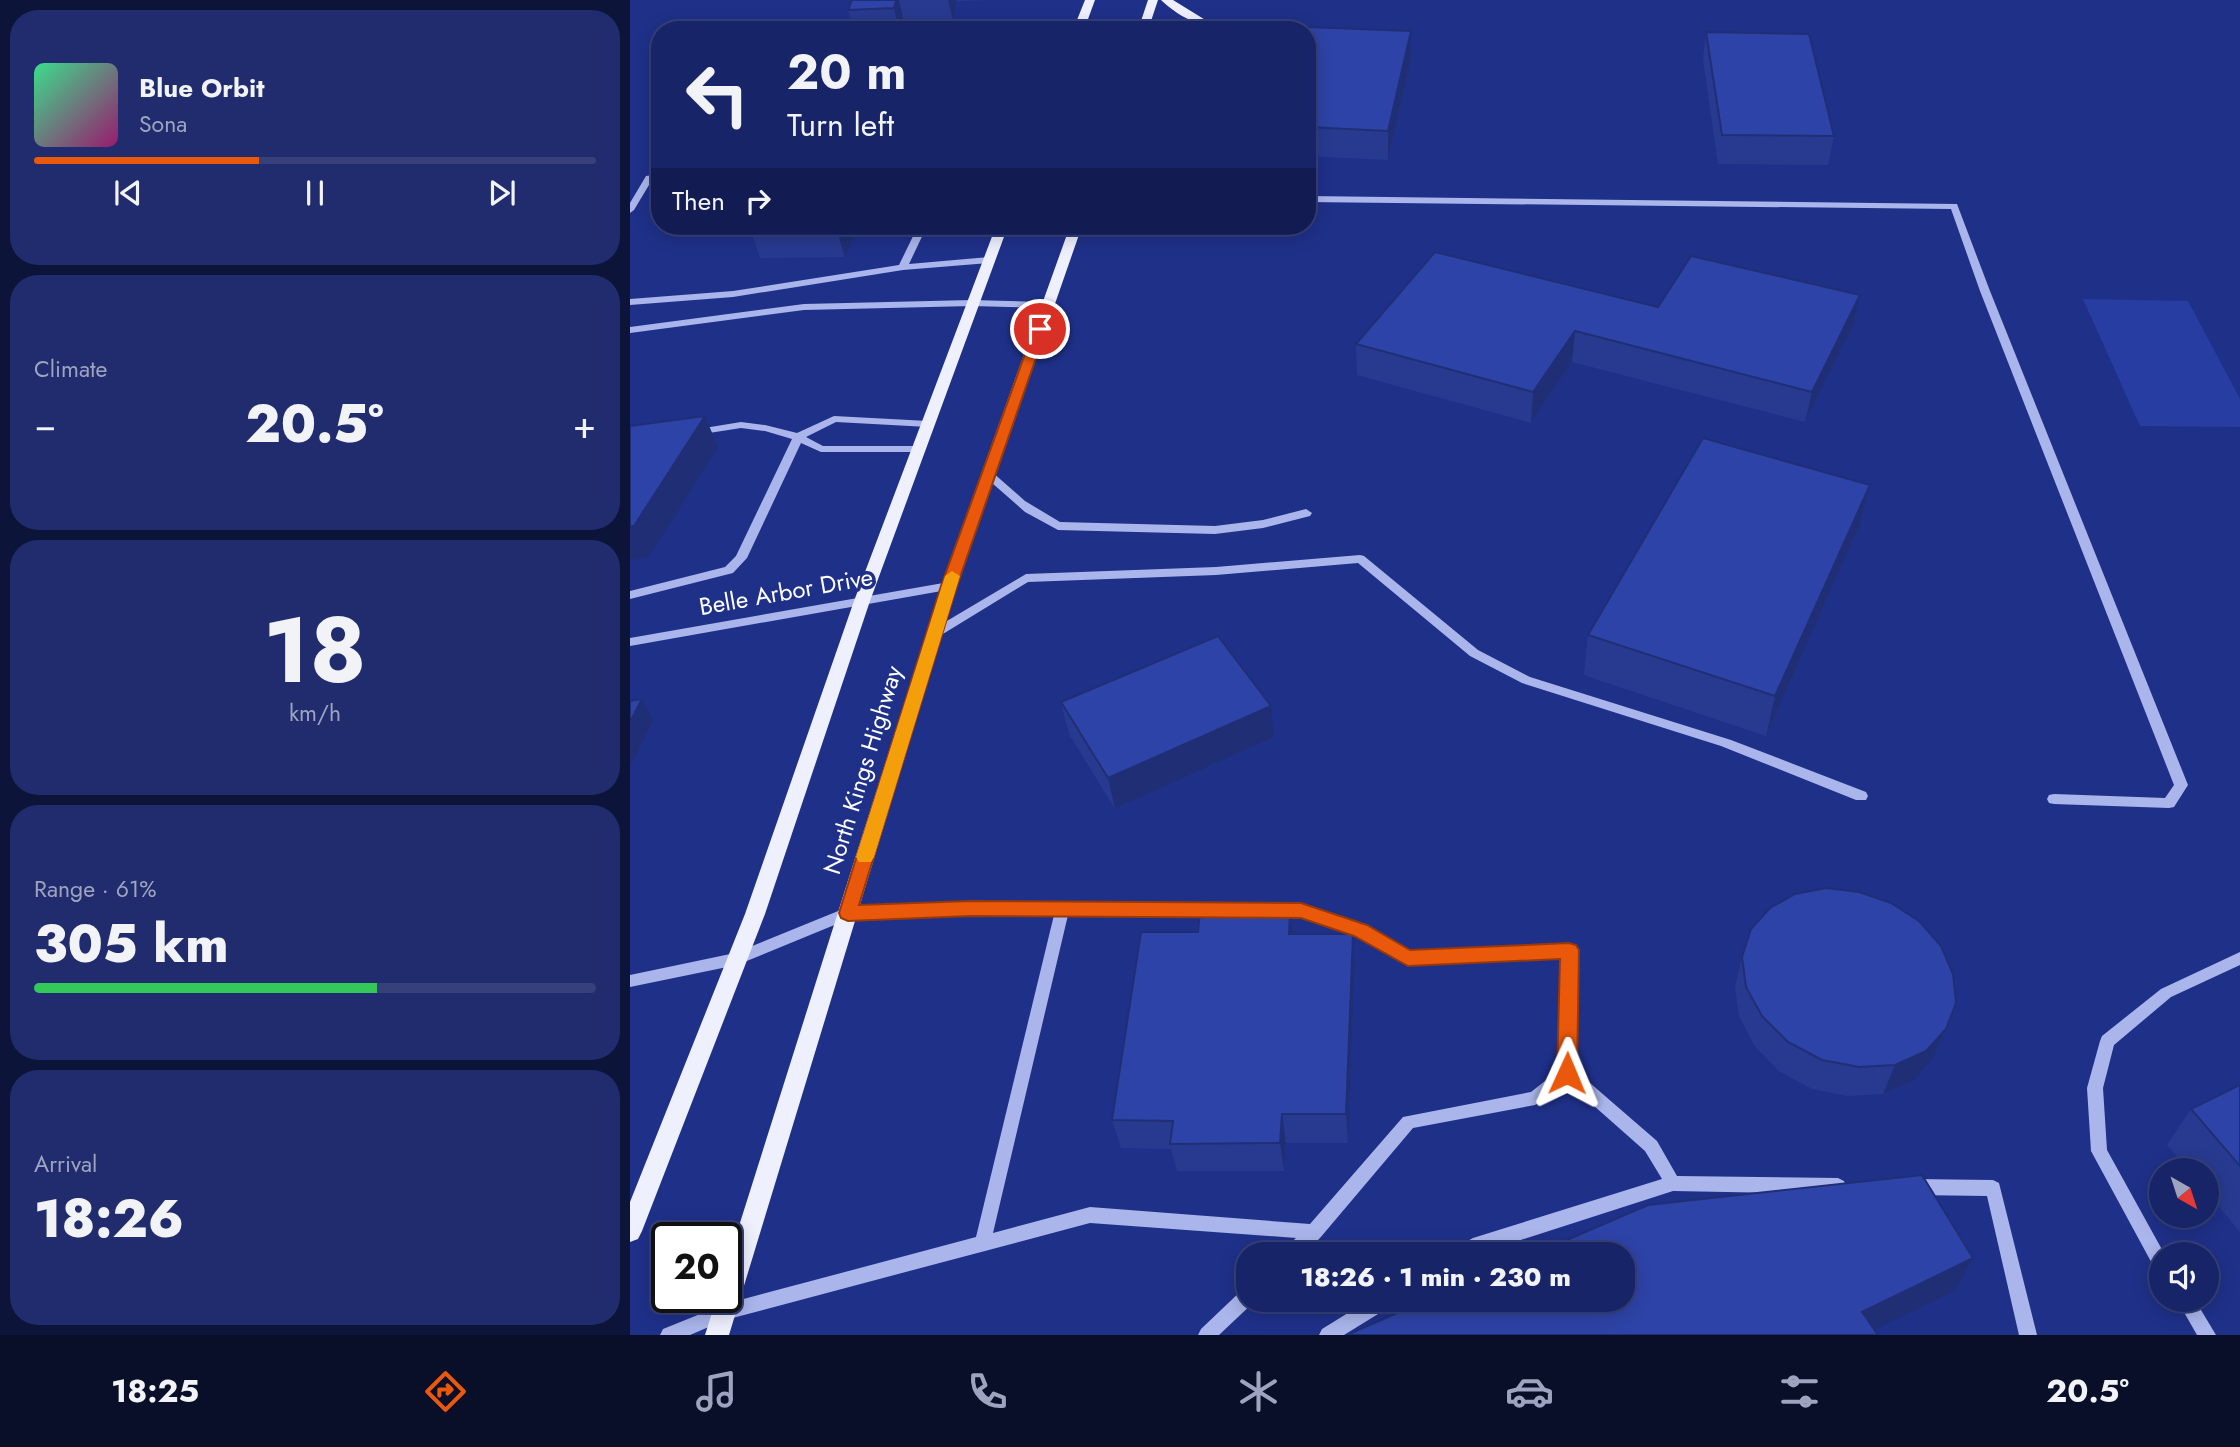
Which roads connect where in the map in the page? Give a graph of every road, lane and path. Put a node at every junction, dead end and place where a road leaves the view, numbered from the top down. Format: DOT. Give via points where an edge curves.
graph roads {
  1 [pos="1090,0"];
  2 [pos="1153,0"];
  3 [pos="1166,0"];
  4 [pos="1081,21"];
  5 [pos="1146,21"];
  6 [pos="1200,21"];
  7 [pos="651,178"];
  8 [pos="1316,199"];
  9 [pos="630,210"];
  10 [pos="918,235"];
  11 [pos="999,235"];
  12 [pos="1073,235"];
  13 [pos="989,260"];
  14 [pos="903,267"];
  15 [pos="630,302"];
  16 [pos="972,303"];
  17 [pos="1048,305"];
  18 [pos="630,330"];
  19 [pos="928,424"];
  20 [pos="685,433"];
  21 [pos="799,437"];
  22 [pos="919,449"];
  23 [pos="988,474"];
  24 [pos="1306,513"];
  25 [pos="949,586"];
  26 [pos="630,595"];
  27 [pos="862,601"];
  28 [pos="934,634"];
  29 [pos="630,642"];
  30 [pos="1861,796"];
  31 [pos="2054,799"];
  32 [pos="1062,909"];
  33 [pos="848,913"];
  34 [pos="1408,958"];
  35 [pos="2240,958"];
  36 [pos="737,959"];
  37 [pos="630,981"];
  38 [pos="1567,1073"];
  39 [pos="1673,1183"];
  40 [pos="1854,1186"];
  41 [pos="1896,1186"];
  42 [pos="630,1231"];
  43 [pos="1314,1232"];
  44 [pos="1304,1242"];
  45 [pos="1486,1242"];
  46 [pos="2149,1242"];
  47 [pos="982,1245"];
  48 [pos="1236,1307"];
  49 [pos="1365,1312"];
  50 [pos="2193,1312"];
  51 [pos="721,1323"];
  52 [pos="670,1335"];
  53 [pos="1207,1335"];
  54 [pos="1328,1335"];
  55 [pos="2028,1335"];
  56 [pos="2207,1335"];
  1 -- 4 [label="main road"];
  2 -- 5 [label="main road"];
  3 -- 6 [label="main road"];
  7 -- 9 [label="street"];
  8 -- 31 [label="street" via="1954,206 2181,785 2169,803"];
  10 -- 14 [label="street"];
  11 -- 13 [label="main road"];
  12 -- 17 [label="main road, North Kings Highway"];
  13 -- 14 [label="street"];
  13 -- 16 [label="main road"];
  14 -- 15 [label="street" via="733,294"];
  16 -- 17 [label="street"];
  16 -- 18 [label="street" via="804,307"];
  16 -- 19 [label="main road"];
  17 -- 23 [label="main road, North Kings Highway"];
  19 -- 21 [label="street" via="834,419"];
  19 -- 22 [label="main road"];
  20 -- 21 [label="street" via="741,425"];
  21 -- 22 [label="street" via="821,449"];
  21 -- 26 [label="street" via="741,558 729,570"];
  22 -- 27 [label="main road"];
  23 -- 24 [label="street" via="1013,500 1058,526 1216,530"];
  23 -- 25 [label="main road, North Kings Highway"];
  25 -- 27 [label="street, Belle Arbor Drive"];
  25 -- 28 [label="main road, North Kings Highway"];
  27 -- 29 [label="street, Belle Arbor Drive"];
  27 -- 36 [label="main road"];
  28 -- 30 [label="street" via="1026,578 1216,571 1360,559 1474,653 1526,680 1726,743"];
  28 -- 33 [label="main road, North Kings Highway"];
  32 -- 33 [label="lane"];
  32 -- 34 [label="lane" via="1301,910 1360,930"];
  32 -- 47 [label="lane"];
  33 -- 36 [label="street"];
  33 -- 51 [label="main road, North Kings Highway"];
  34 -- 38 [label="street" via="1569,950"];
  35 -- 46 [label="street" via="2166,993 2107,1041 2095,1088 2099,1152"];
  36 -- 37 [label="street"];
  36 -- 42 [label="main road"];
  38 -- 39 [label="lane" via="1651,1146"];
  38 -- 43 [label="lane" via="1535,1098 1409,1122"];
  39 -- 40 [label="street"];
  39 -- 45 [label="street"];
  41 -- 55 [label="street" via="1993,1188"];
  43 -- 44 [label="lane"];
  43 -- 47 [label="street" via="1090,1215"];
  47 -- 51 [label="street"];
  48 -- 53 [label="street"];
  49 -- 54 [label="street"];
  50 -- 56 [label="street"];
  51 -- 52 [label="lane"];
}
